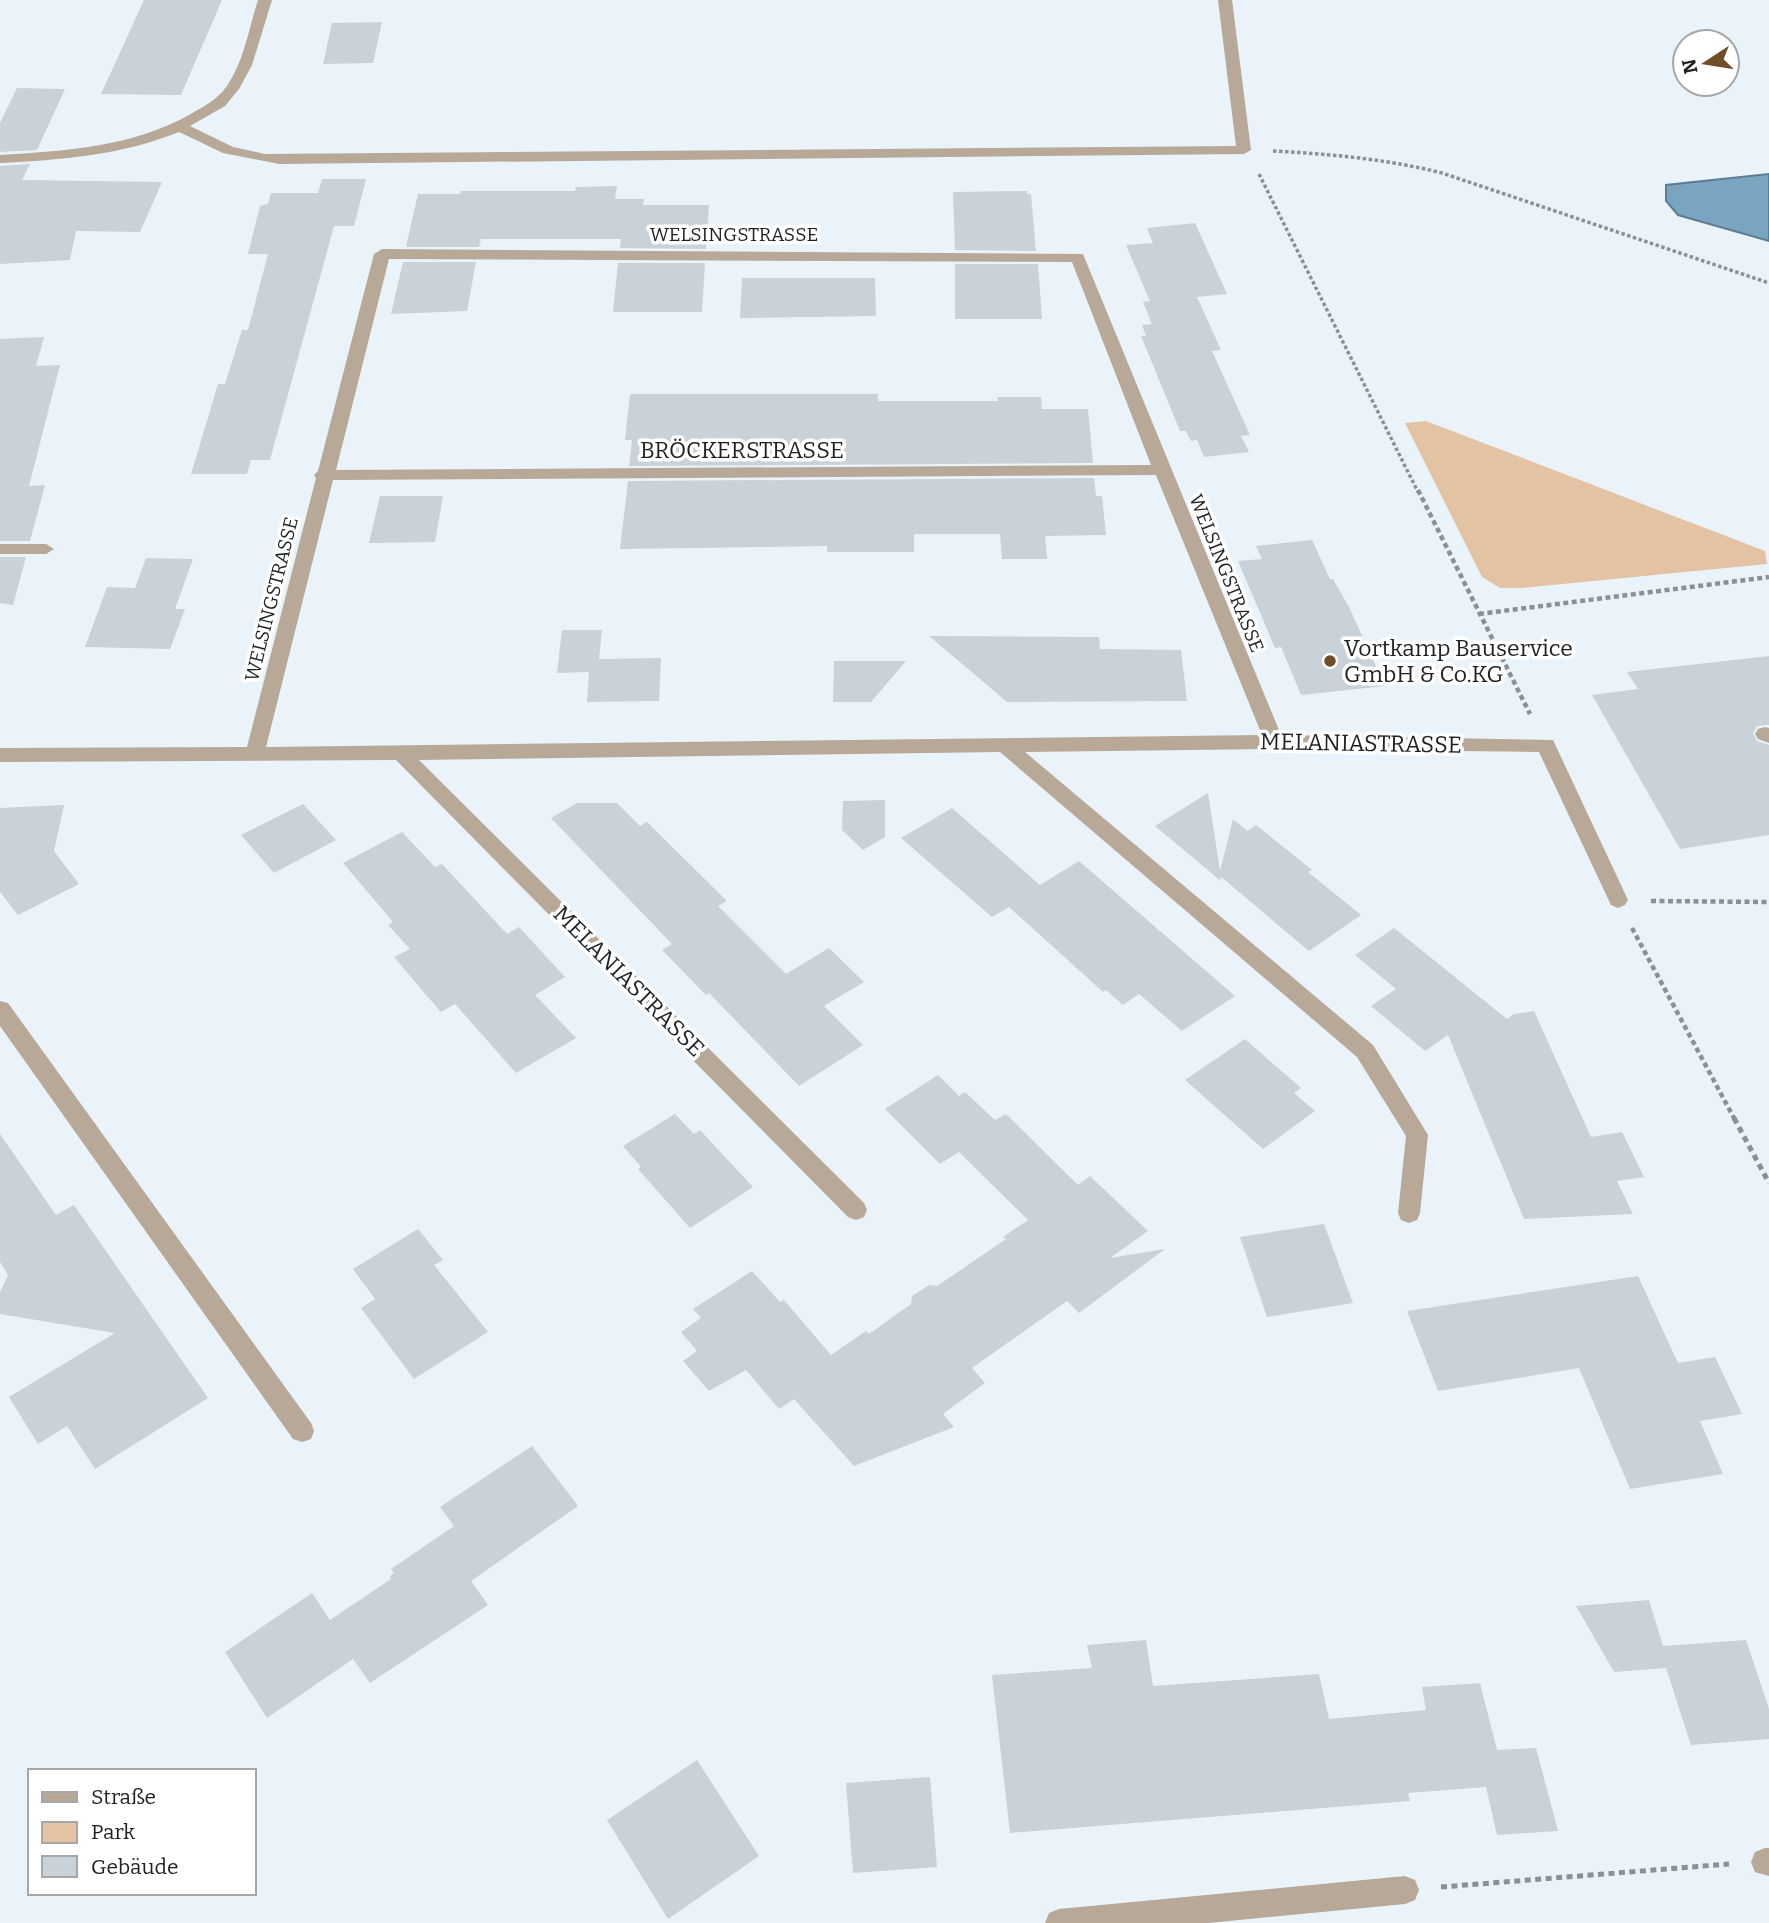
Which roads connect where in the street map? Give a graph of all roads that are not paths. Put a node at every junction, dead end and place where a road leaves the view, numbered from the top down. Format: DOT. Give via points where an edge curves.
graph roads {
  1 [pos="265,0"];
  2 [pos="1225,0"];
  3 [pos="181,127"];
  4 [pos="0,159"];
  5 [pos="1162,470"];
  6 [pos="323,475"];
  7 [pos="46,549"];
  8 [pos="0,550"];
  9 [pos="1274,742"];
  10 [pos="1004,745"];
  11 [pos="255,752"];
  12 [pos="401,753"];
  13 [pos="0,755"];
  14 [pos="1618,900"];
  15 [pos="0,1009"];
  16 [pos="856,1210"];
  17 [pos="1409,1213"];
  18 [pos="302,1431"];
  19 [pos="1405,1889"];
  20 [pos="1059,1923"];
  1 -- 3 [label="street" via="239,78 224,100"];
  2 -- 3 [label="street" via="1244,150 279,160 235,154 205,143"];
  3 -- 4 [label="street" via="104,148"];
  5 -- 6 [label="street, BRÖCKERSTRASSE"];
  5 -- 6 [label="street, WELSINGSTRASSE" via="1078,257 382,254"];
  5 -- 9 [label="street, WELSINGSTRASSE"];
  6 -- 11 [label="street, WELSINGSTRASSE"];
  7 -- 8 [label="lane"];
  9 -- 10 [label="street, MELANIASTRASSE"];
  9 -- 14 [label="street, MELANIASTRASSE" via="1546,745"];
  10 -- 12 [label="street, MELANIASTRASSE"];
  10 -- 17 [label="street" via="1366,1051 1417,1135"];
  11 -- 12 [label="street, MELANIASTRASSE"];
  11 -- 13 [label="street, MELANIASTRASSE"];
  12 -- 16 [label="street, MELANIASTRASSE"];
  15 -- 18 [label="street"];
  19 -- 20 [label="street"];
}
